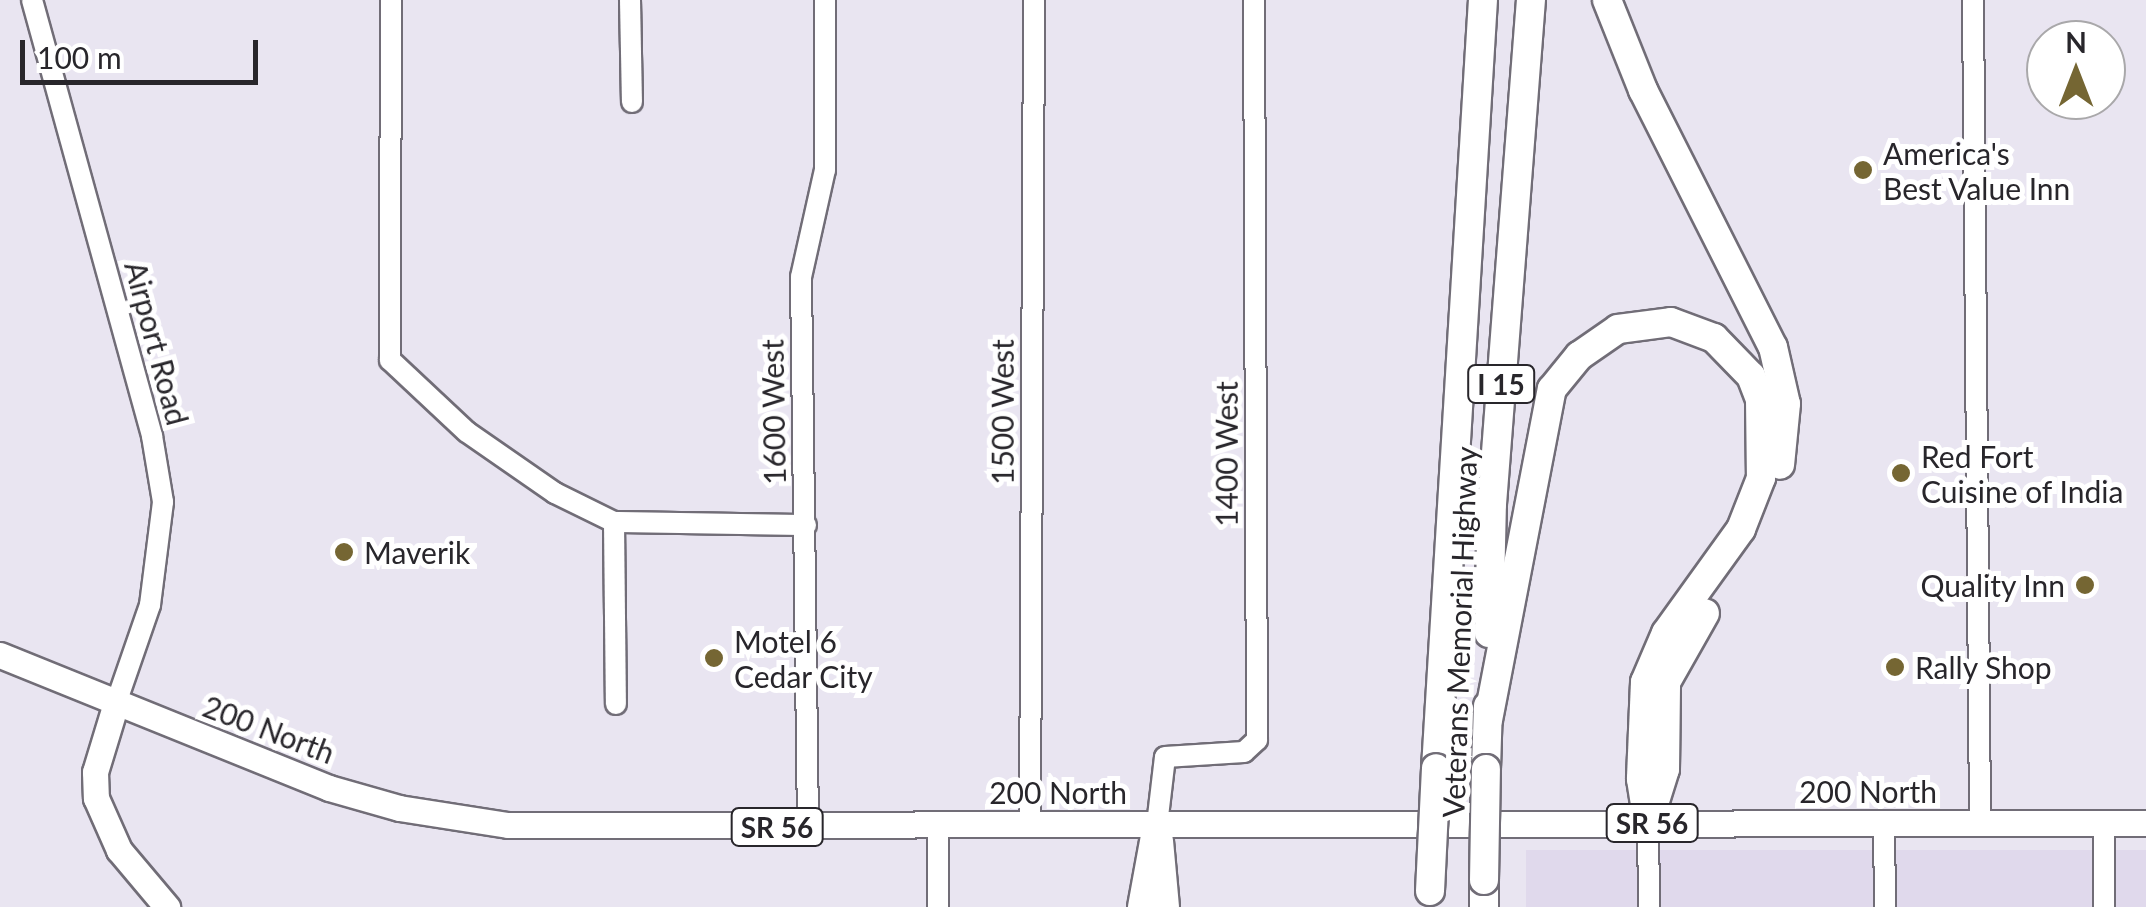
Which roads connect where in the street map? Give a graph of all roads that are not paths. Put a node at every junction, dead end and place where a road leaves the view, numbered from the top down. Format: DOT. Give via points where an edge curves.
graph roads {
  1 [pos="32,0"];
  2 [pos="391,0"];
  3 [pos="630,0"];
  4 [pos="825,0"];
  5 [pos="1034,0"];
  6 [pos="1254,0"];
  7 [pos="1483,0"];
  8 [pos="1530,0"];
  9 [pos="1607,0"];
  10 [pos="1974,0"];
  11 [pos="632,102"];
  12 [pos="614,522"];
  13 [pos="806,524"];
  14 [pos="0,655"];
  15 [pos="116,703"];
  16 [pos="616,704"];
  17 [pos="1488,720"];
  18 [pos="1980,822"];
  19 [pos="1648,823"];
  20 [pos="2104,823"];
  21 [pos="2146,823"];
  22 [pos="1157,824"];
  23 [pos="1884,824"];
  24 [pos="938,825"];
  25 [pos="1030,825"];
  26 [pos="808,826"];
  27 [pos="1484,894"];
  28 [pos="1430,899"];
  29 [pos="167,907"];
  30 [pos="938,907"];
  31 [pos="1142,907"];
  32 [pos="1165,907"];
  33 [pos="1649,907"];
  34 [pos="1885,907"];
  35 [pos="2104,907"];
  1 -- 15 [label="street, Airport Road" via="152,436 163,502 150,606"];
  2 -- 12 [label="street" via="390,360 467,432 555,493"];
  3 -- 11 [label="street"];
  4 -- 13 [label="street, 1600 West" via="825,170 800,277"];
  5 -- 25 [label="street, 1500 West"];
  6 -- 22 [label="street, 1400 West" via="1258,740 1244,752 1165,757"];
  7 -- 28 [label="highway, Veterans Memorial Highway / I 15, bridge"];
  8 -- 17 [label="highway, Veterans Memorial Highway / I 15" via="1492,504"];
  9 -- 19 [label="highway" via="1644,90 1761,314 1786,404 1777,488 1762,524 1684,641 1666,682 1665,769"];
  10 -- 18 [label="street"];
  12 -- 13 [label="street"];
  12 -- 16 [label="street"];
  13 -- 26 [label="street, 1600 West"];
  14 -- 15 [label="main road, 200 North / SR 56"];
  15 -- 26 [label="main road, 200 North / SR 56" via="329,788 453,818 589,828"];
  15 -- 29 [label="main road" via="95,772 96,798 118,850"];
  17 -- 19 [label="highway" via="1540,424 1552,389 1579,356 1618,329 1671,322 1714,338 1751,376 1760,400 1763,465 1741,529 1666,634 1645,682 1640,779"];
  17 -- 27 [label="highway, Veterans Memorial Highway / I 15, bridge"];
  18 -- 20 [label="main road, 200 North / SR 56"];
  18 -- 23 [label="main road, 200 North / SR 56"];
  19 -- 22 [label="main road, 200 North / SR 56"];
  19 -- 23 [label="main road, 200 North / SR 56"];
  19 -- 33 [label="street"];
  20 -- 21 [label="main road, 200 North / SR 56"];
  20 -- 35 [label="street"];
  22 -- 25 [label="main road, 200 North / SR 56"];
  22 -- 31 [label="highway"];
  22 -- 32 [label="highway"];
  23 -- 34 [label="street"];
  24 -- 25 [label="main road, 200 North / SR 56"];
  24 -- 26 [label="main road, 200 North / SR 56"];
  24 -- 30 [label="street"];
}
